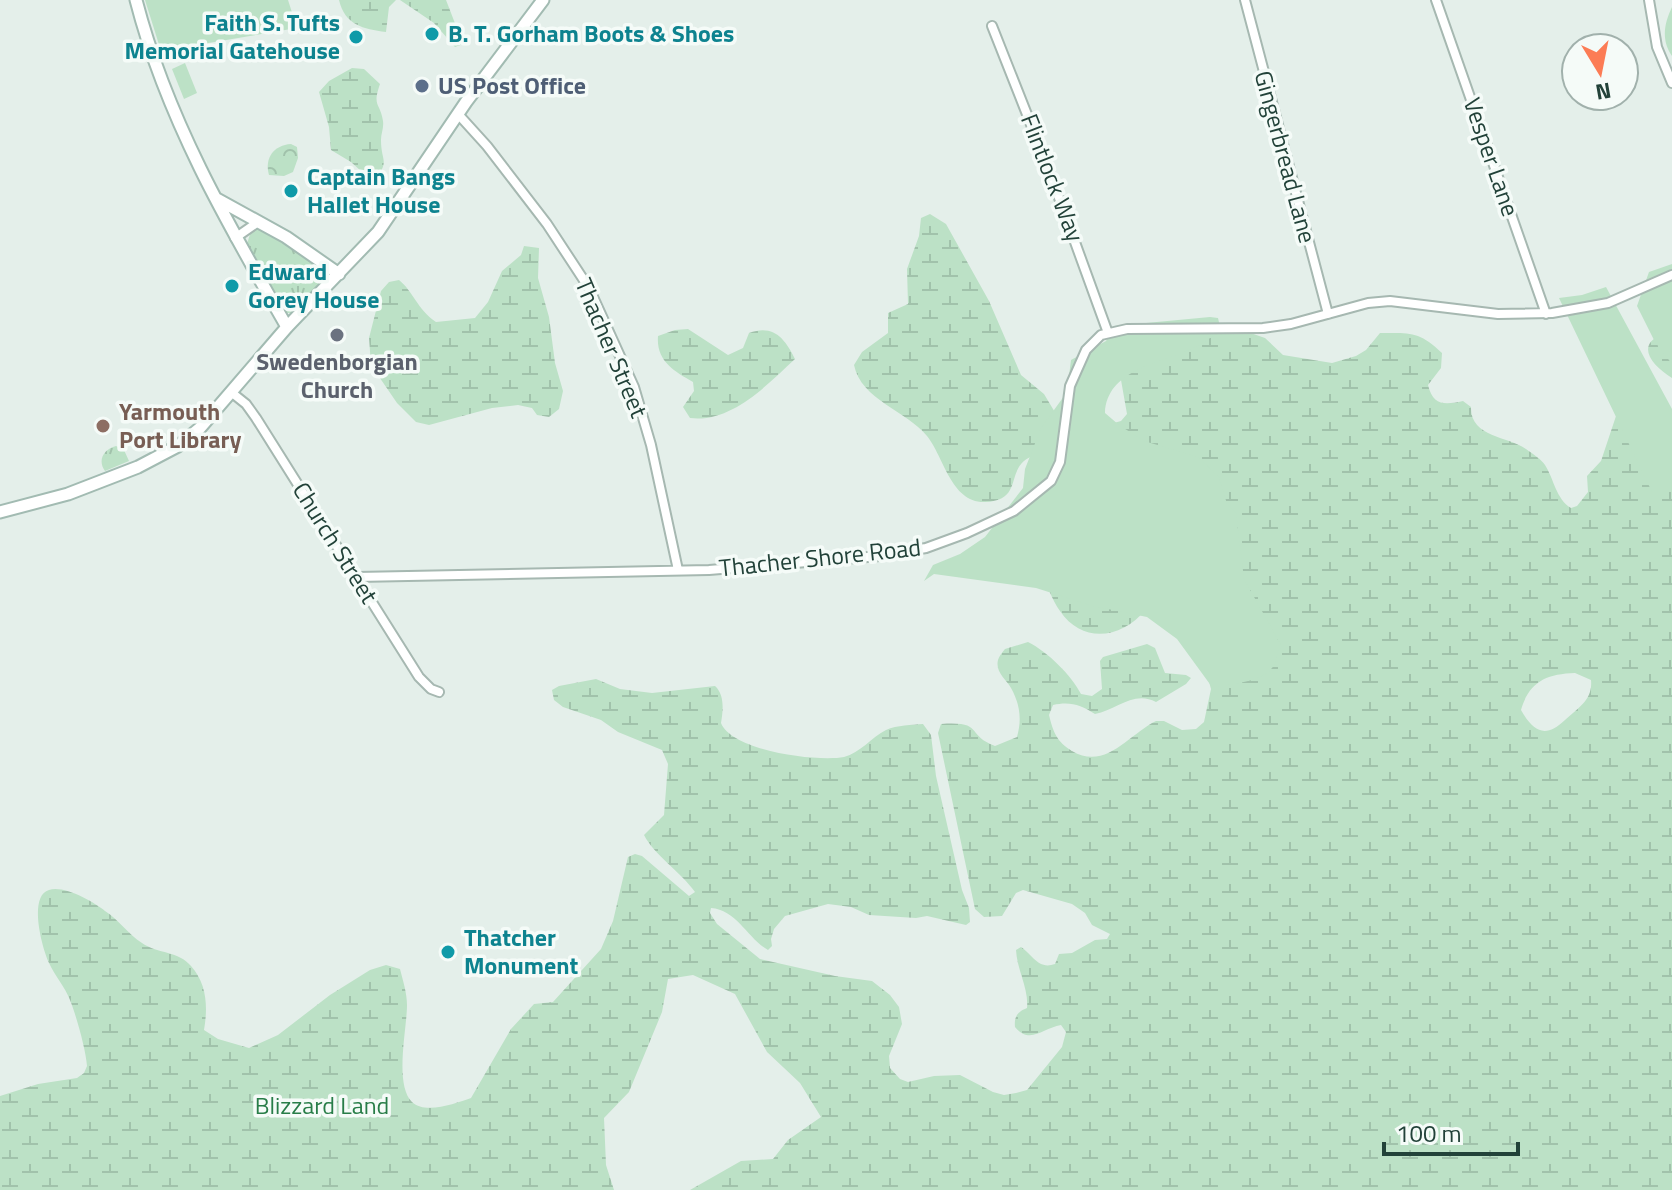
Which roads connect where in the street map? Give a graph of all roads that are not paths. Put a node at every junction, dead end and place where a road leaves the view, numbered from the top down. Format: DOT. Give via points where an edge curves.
graph roads {
  1 [pos="136,0"];
  2 [pos="543,0"];
  3 [pos="1245,0"];
  4 [pos="1436,0"];
  5 [pos="1649,0"];
  6 [pos="992,26"];
  7 [pos="1672,83"];
  8 [pos="458,114"];
  9 [pos="213,193"];
  10 [pos="258,222"];
  11 [pos="235,238"];
  12 [pos="339,274"];
  13 [pos="1672,275"];
  14 [pos="1328,314"];
  15 [pos="1546,314"];
  16 [pos="287,327"];
  17 [pos="1108,333"];
  18 [pos="231,392"];
  19 [pos="0,512"];
  20 [pos="678,570"];
  21 [pos="357,577"];
  22 [pos="439,692"];
  1 -- 9 [label="main road" via="153,60"];
  2 -- 8 [label="main road"];
  3 -- 14 [label="street, Gingerbread Lane"];
  4 -- 15 [label="street, Vesper Lane"];
  5 -- 7 [label="street" via="1657,47"];
  6 -- 17 [label="street, Flintlock Way"];
  8 -- 12 [label="main road" via="378,232"];
  8 -- 20 [label="street, Thacher Street" via="540,215 589,288 634,387"];
  9 -- 10 [label="main road"];
  9 -- 11 [label="main road"];
  10 -- 11 [label="street"];
  10 -- 12 [label="main road"];
  11 -- 16 [label="main road"];
  12 -- 16 [label="main road"];
  13 -- 15 [label="street" via="1608,303"];
  14 -- 15 [label="street" via="1397,301 1498,314"];
  14 -- 17 [label="street" via="1250,330"];
  16 -- 18 [label="main road"];
  17 -- 20 [label="street, Thacher Shore Road" via="1086,350 1070,386 1055,475 1014,511 918,550"];
  18 -- 19 [label="main road" via="200,428 166,453 68,494"];
  18 -- 21 [label="street, Church Street" via="256,418"];
  20 -- 21 [label="street, Thacher Shore Road"];
  21 -- 22 [label="street, Church Street" via="419,677"];
}
